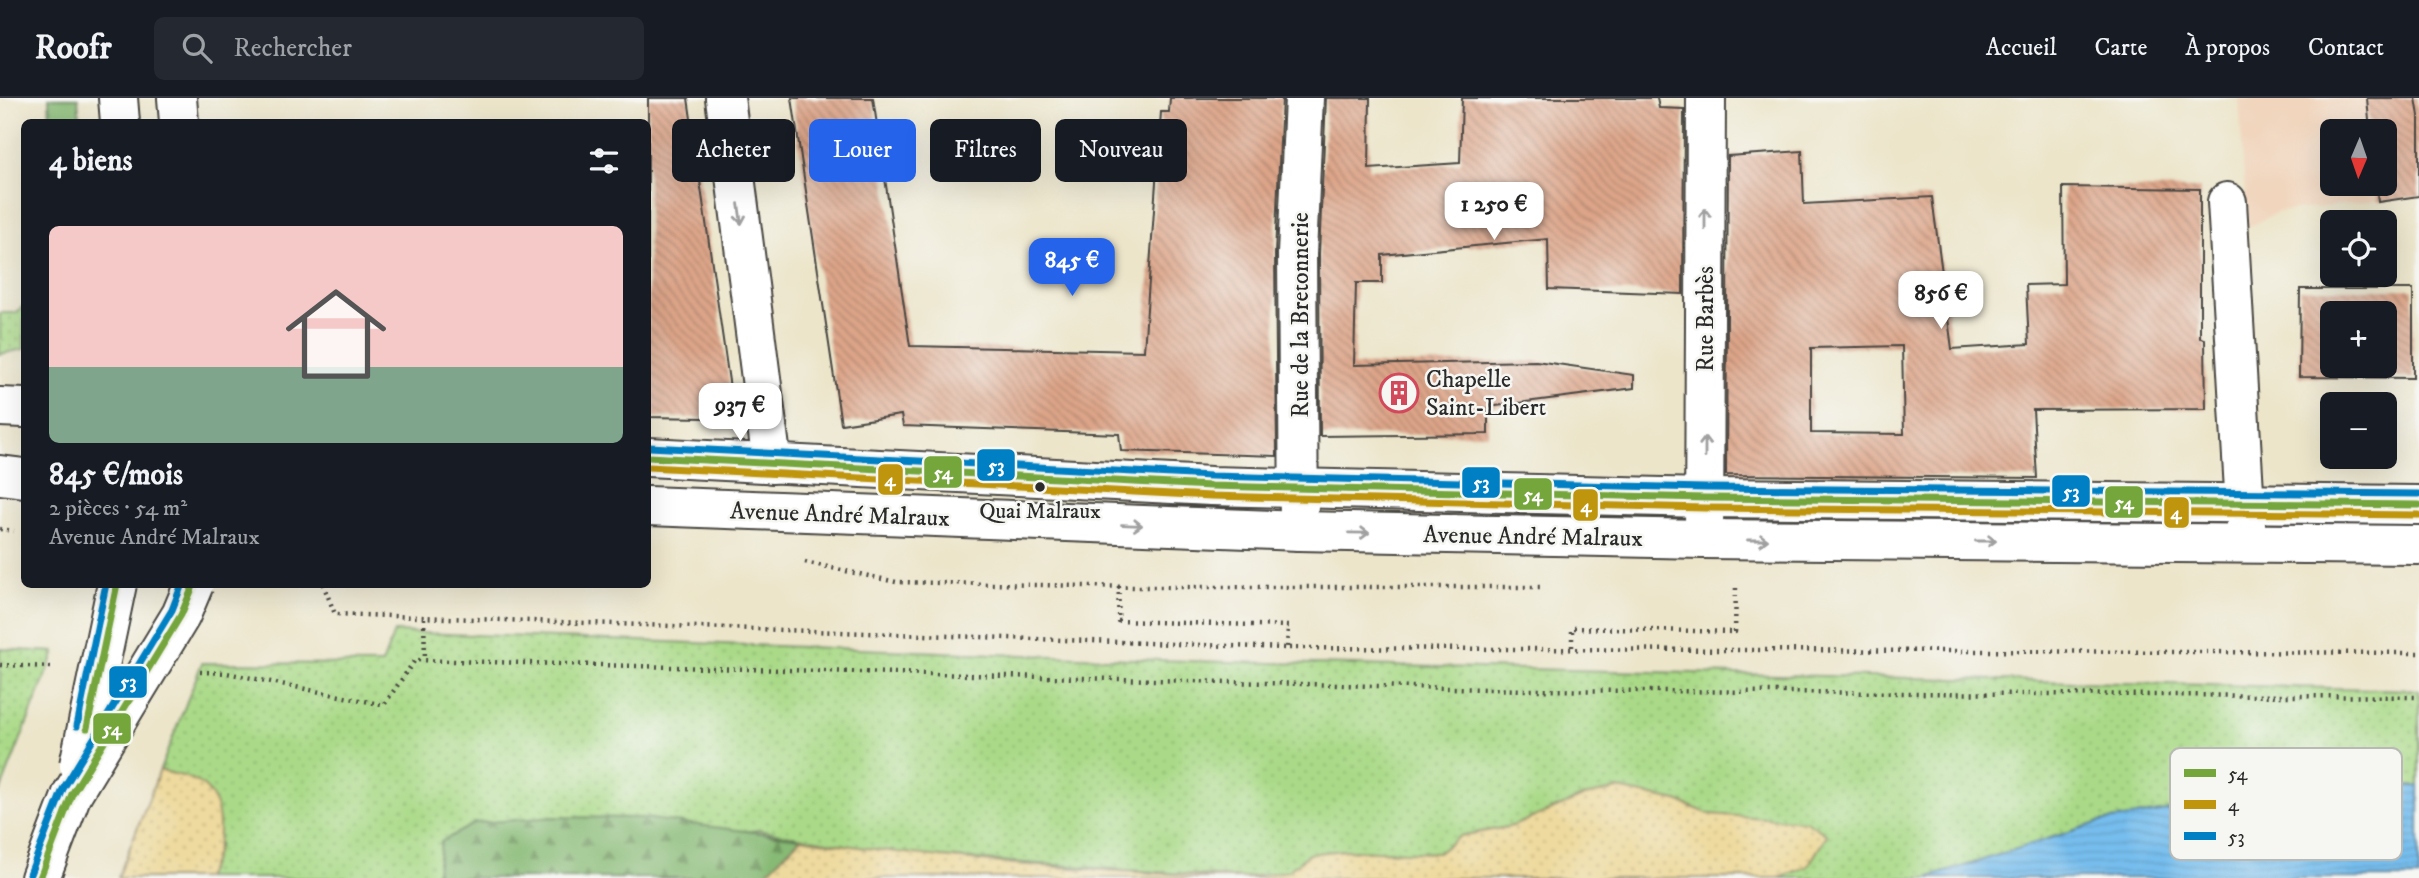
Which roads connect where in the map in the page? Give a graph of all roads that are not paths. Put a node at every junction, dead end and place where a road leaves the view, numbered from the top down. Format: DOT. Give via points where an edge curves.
graph roads {
  1 [pos="118,98"];
  2 [pos="177,98"];
  3 [pos="725,98"];
  4 [pos="1304,98"];
  5 [pos="1706,98"];
  6 [pos="120,119"];
  7 [pos="179,119"];
  8 [pos="2227,202"];
  9 [pos="0,407"];
  10 [pos="21,408"];
  11 [pos="651,457"];
  12 [pos="772,464"];
  13 [pos="0,475"];
  14 [pos="21,478"];
  15 [pos="1301,487"];
  16 [pos="1704,498"];
  17 [pos="2419,505"];
  18 [pos="651,506"];
  19 [pos="2246,523"];
  20 [pos="1299,531"];
  21 [pos="1704,540"];
  22 [pos="2419,545"];
  23 [pos="116,588"];
  24 [pos="192,588"];
  25 [pos="72,794"];
  26 [pos="40,878"];
  1 -- 6 [label="main road"];
  2 -- 7 [label="main road"];
  3 -- 12 [label="main road, one-way"];
  4 -- 15 [label="main road, Rue de la Bretonnerie" via="1297,254"];
  16 -- 5 [label="main road, Rue Barbès, one-way"];
  8 -- 19 [label="main road"];
  9 -- 10 [label="main road"];
  11 -- 12 [label="main road, Avenue André Malraux"];
  12 -- 15 [label="main road, Avenue André Malraux"];
  13 -- 14 [label="main road"];
  15 -- 16 [label="main road, Avenue André Malraux"];
  15 -- 20 [label="main road, Rue de la Bretonnerie"];
  16 -- 19 [label="main road, Avenue André Malraux"];
  16 -- 21 [label="main road, Rue Barbès"];
  17 -- 19 [label="main road, Avenue André Malraux"];
  18 -- 20 [label="main road, Avenue André Malraux, one-way"];
  21 -- 19 [label="main road, Avenue André Malraux, one-way"];
  19 -- 22 [label="main road, Avenue André Malraux"];
  20 -- 21 [label="main road, Avenue André Malraux, one-way"];
  23 -- 25 [label="main road, bridge"];
  24 -- 25 [label="main road, bridge" via="181,615"];
  25 -- 26 [label="main road"];
}
